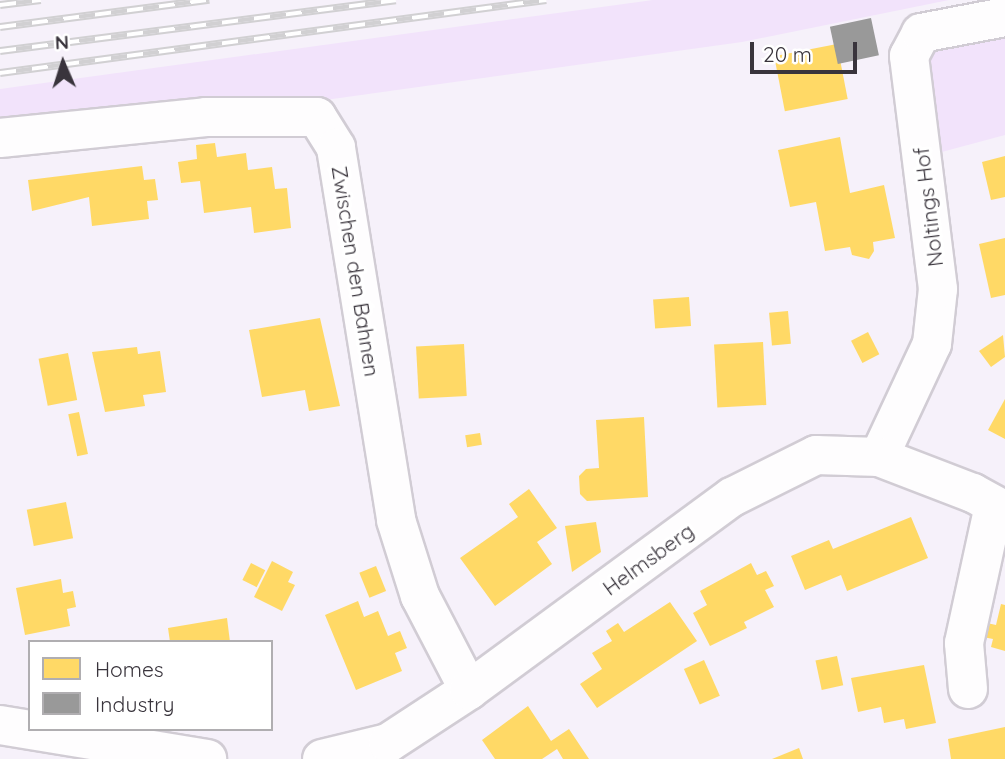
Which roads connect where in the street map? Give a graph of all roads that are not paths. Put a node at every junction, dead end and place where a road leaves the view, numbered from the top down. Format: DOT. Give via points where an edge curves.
graph roads {
  1 [pos="1005,16"];
  2 [pos="0,138"];
  3 [pos="879,457"];
  4 [pos="1000,508"];
  5 [pos="968,689"];
  6 [pos="469,690"];
  7 [pos="0,725"];
  8 [pos="28,730"];
  9 [pos="36,731"];
  10 [pos="206,759"];
  11 [pos="322,759"];
  1 -- 3 [label="street, Noltings Hof" via="921,33 909,57 938,289 932,344"];
  2 -- 6 [label="street, Zwischen den Bahnen" via="206,117 317,117 337,148 396,520 420,596"];
  3 -- 4 [label="street, Helmsberg"];
  3 -- 6 [label="street, Helmsberg" via="816,455 732,497"];
  4 -- 5 [label="street, Helmsberg" via="964,643"];
  6 -- 11 [label="street, Helmsberg" via="388,743"];
  7 -- 8 [label="street"];
  9 -- 10 [label="street"];
}
